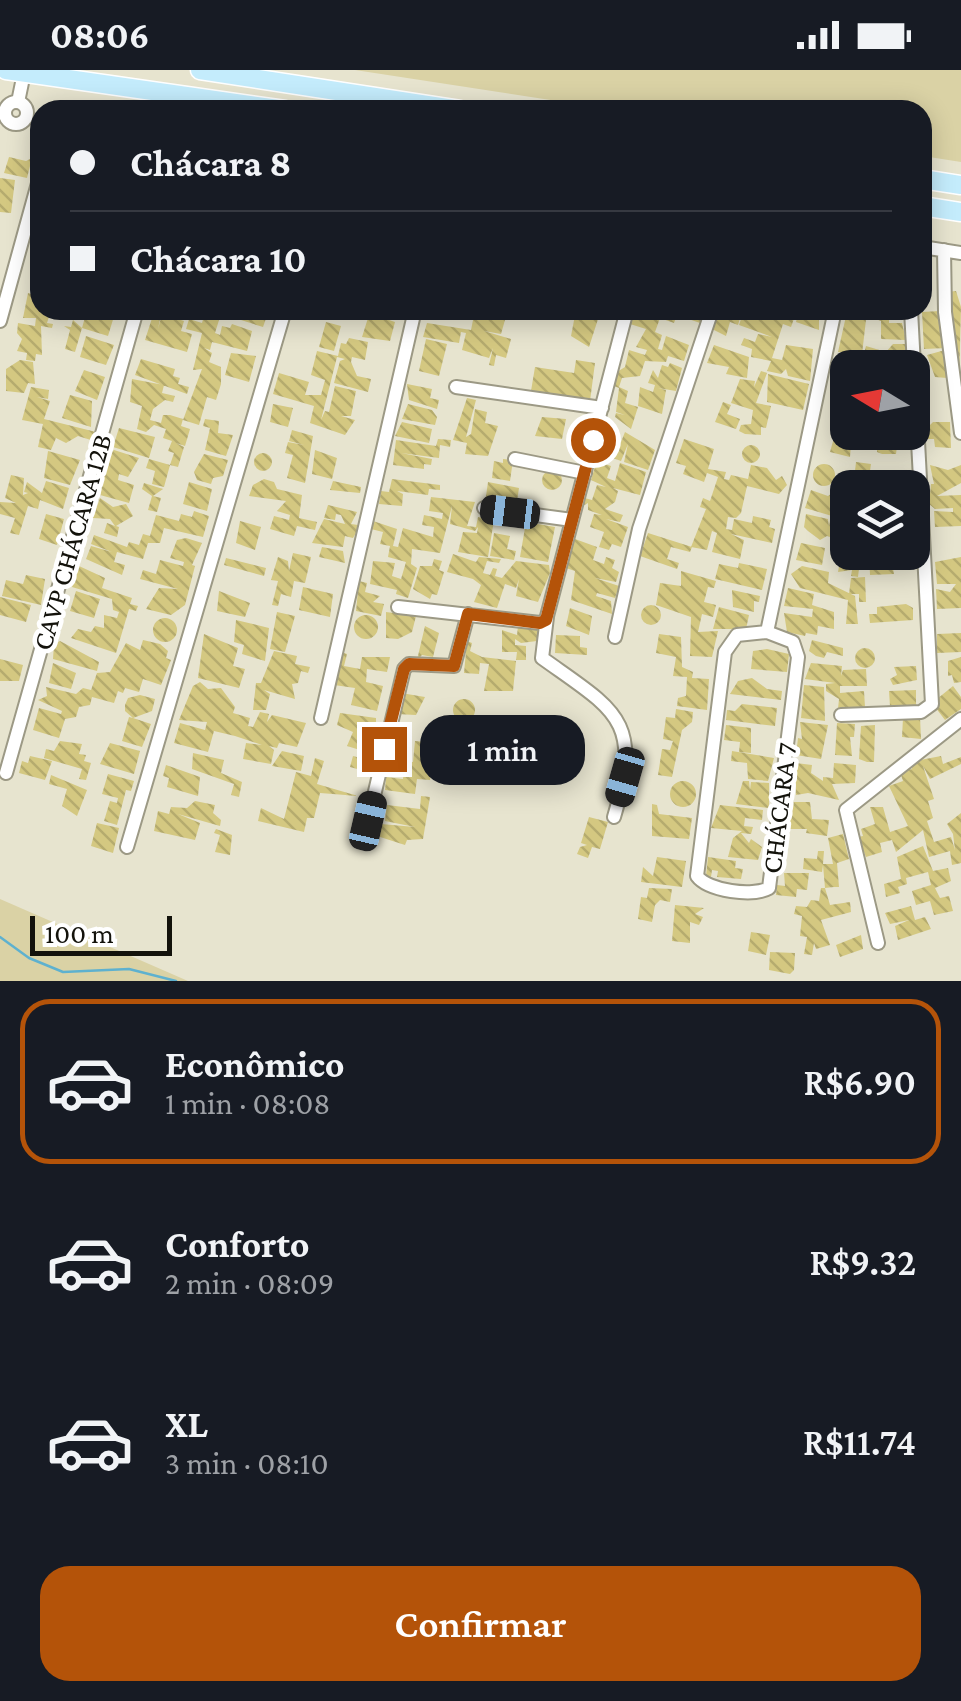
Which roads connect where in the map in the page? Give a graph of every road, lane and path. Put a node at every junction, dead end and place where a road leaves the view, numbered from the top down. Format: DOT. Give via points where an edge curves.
graph roads {
  1 [pos="200,70"];
  2 [pos="15,71"];
  3 [pos="216,100"];
  4 [pos="378,100"];
  5 [pos="28,111"];
  6 [pos="2,112"];
  7 [pos="932,181"];
  8 [pos="961,185"];
  9 [pos="932,208"];
  10 [pos="30,212"];
  11 [pos="961,212"];
  12 [pos="932,248"];
  13 [pos="944,250"];
  14 [pos="961,252"];
  15 [pos="134,320"];
  16 [pos="282,320"];
  17 [pos="413,320"];
  18 [pos="624,320"];
  19 [pos="709,320"];
  20 [pos="833,320"];
  21 [pos="912,320"];
  22 [pos="0,321"];
  23 [pos="456,387"];
  24 [pos="602,408"];
  25 [pos="961,433"];
  26 [pos="514,459"];
  27 [pos="585,473"];
  28 [pos="484,508"];
  29 [pos="572,520"];
  30 [pos="398,607"];
  31 [pos="468,614"];
  32 [pos="546,620"];
  33 [pos="766,632"];
  34 [pos="614,637"];
  35 [pos="842,715"];
  36 [pos="320,718"];
  37 [pos="961,719"];
  38 [pos="6,773"];
  39 [pos="614,817"];
  40 [pos="368,821"];
  41 [pos="127,847"];
  42 [pos="878,943"];
  1 -- 4 [label="main road"];
  2 -- 3 [label="main road"];
  2 -- 5 [label="street"];
  5 -- 6 [label="street" via="9,104"];
  7 -- 8 [label="main road"];
  9 -- 11 [label="main road"];
  10 -- 22 [label="street"];
  12 -- 13 [label="street"];
  13 -- 14 [label="street"];
  13 -- 25 [label="street"];
  15 -- 38 [label="street, CAVP CHÁCARA 12B"];
  16 -- 41 [label="street"];
  17 -- 36 [label="street"];
  18 -- 24 [label="street"];
  19 -- 34 [label="street" via="643,517"];
  20 -- 33 [label="street"];
  21 -- 35 [label="street" via="932,704 921,712"];
  23 -- 24 [label="street"];
  24 -- 27 [label="street"];
  26 -- 27 [label="street"];
  27 -- 29 [label="street"];
  28 -- 29 [label="street"];
  29 -- 32 [label="street"];
  30 -- 31 [label="street"];
  31 -- 32 [label="street"];
  31 -- 40 [label="street" via="454,666 404,669"];
  32 -- 39 [label="street" via="542,658 621,721 625,777"];
  33 -- 33 [label="street, CHÁCARA 7" via="732,638 726,652 696,876 707,886 756,893 769,888 798,657 793,642"];
  37 -- 42 [label="street" via="846,810"];
}
